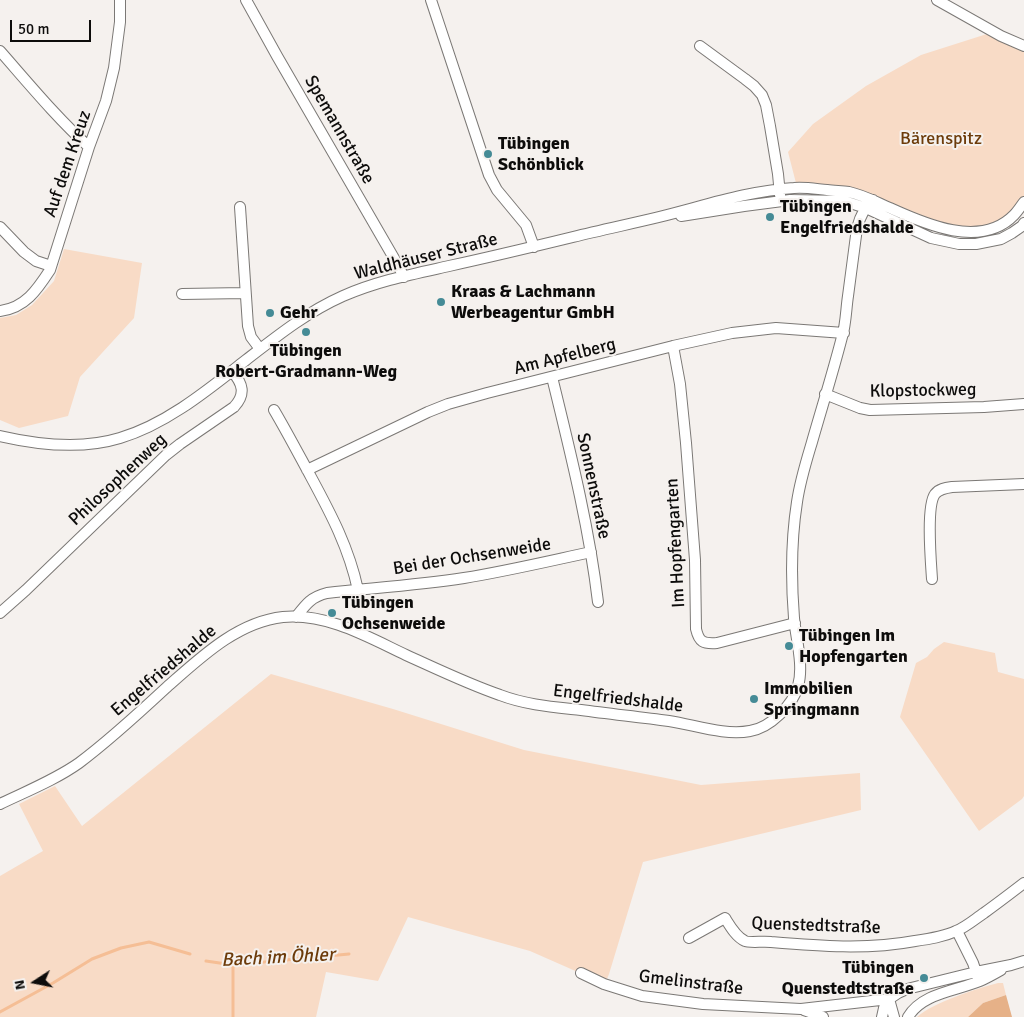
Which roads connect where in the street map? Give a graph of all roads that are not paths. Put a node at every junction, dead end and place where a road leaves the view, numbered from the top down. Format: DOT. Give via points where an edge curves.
graph roads {
  1 [pos="120,0"];
  2 [pos="246,0"];
  3 [pos="431,0"];
  4 [pos="937,0"];
  5 [pos="700,46"];
  6 [pos="1024,46"];
  7 [pos="0,51"];
  8 [pos="89,147"];
  9 [pos="780,189"];
  10 [pos="780,202"];
  11 [pos="1024,202"];
  12 [pos="870,204"];
  13 [pos="240,208"];
  14 [pos="660,217"];
  15 [pos="1012,217"];
  16 [pos="1023,225"];
  17 [pos="0,227"];
  18 [pos="534,246"];
  19 [pos="51,266"];
  20 [pos="404,277"];
  21 [pos="245,293"];
  22 [pos="182,294"];
  23 [pos="0,312"];
  24 [pos="844,333"];
  25 [pos="672,346"];
  26 [pos="260,349"];
  27 [pos="232,371"];
  28 [pos="552,377"];
  29 [pos="825,394"];
  30 [pos="1024,404"];
  31 [pos="274,410"];
  32 [pos="0,436"];
  33 [pos="307,470"];
  34 [pos="1024,484"];
  35 [pos="591,552"];
  36 [pos="932,579"];
  37 [pos="358,590"];
  38 [pos="598,602"];
  39 [pos="0,613"];
  40 [pos="296,617"];
  41 [pos="795,622"];
  42 [pos="0,804"];
  43 [pos="1024,883"];
  44 [pos="957,931"];
  45 [pos="689,938"];
  46 [pos="1024,961"];
  47 [pos="581,973"];
  48 [pos="978,977"];
  49 [pos="889,999"];
  50 [pos="801,1009"];
  51 [pos="823,1017"];
  52 [pos="882,1017"];
  53 [pos="894,1017"];
  54 [pos="908,1017"];
  1 -- 8 [label="street, Auf dem Kreuz" via="114,68"];
  2 -- 20 [label="street, Spemannstraße"];
  3 -- 18 [label="street" via="489,175 526,225"];
  4 -- 6 [label="street"];
  5 -- 9 [label="street" via="762,95"];
  7 -- 8 [label="street"];
  8 -- 19 [label="street, Auf dem Kreuz"];
  9 -- 10 [label="street"];
  9 -- 12 [label="street, Waldhäuser Straße" via="797,187 845,192 863,196"];
  9 -- 14 [label="street, Waldhäuser Straße" via="732,197"];
  10 -- 12 [label="street, Waldhäuser Straße"];
  10 -- 14 [label="street, Waldhäuser Straße"];
  11 -- 15 [label="street"];
  12 -- 15 [label="street, Waldhäuser Straße" via="968,233 990,229"];
  12 -- 16 [label="street, Waldhäuser Straße" via="932,238 959,244 1001,239"];
  12 -- 24 [label="street, Engelfriedshalde" via="860,216 857,228"];
  13 -- 21 [label="street"];
  14 -- 18 [label="street, Waldhäuser Straße"];
  15 -- 16 [label="street"];
  17 -- 19 [label="street" via="24,252"];
  18 -- 20 [label="street, Waldhäuser Straße"];
  19 -- 23 [label="street, Auf dem Kreuz" via="29,298 10,310"];
  20 -- 26 [label="street, Waldhäuser Straße" via="359,289 328,303"];
  21 -- 22 [label="street"];
  21 -- 26 [label="street" via="248,326"];
  24 -- 25 [label="street, Am Apfelberg" via="761,329"];
  24 -- 29 [label="street, Engelfriedshalde"];
  25 -- 28 [label="street, Am Apfelberg"];
  25 -- 41 [label="street, Im Hopfengarten" via="686,443 698,638 703,642 717,643"];
  26 -- 27 [label="street, Waldhäuser Straße"];
  27 -- 32 [label="street, Waldhäuser Straße" via="181,408 121,438 75,445"];
  27 -- 39 [label="street, Philosophenweg" via="242,385 240,401 165,456"];
  28 -- 33 [label="street, Am Apfelberg" via="443,406"];
  28 -- 35 [label="street, Sonnenstraße"];
  29 -- 30 [label="street, Klopstockweg" via="870,410"];
  29 -- 41 [label="street, Engelfriedshalde" via="795,512 792,547"];
  31 -- 33 [label="street"];
  33 -- 37 [label="street" via="349,557"];
  34 -- 36 [label="street" via="952,487 935,494 931,502 930,522"];
  35 -- 37 [label="street, Bei der Ochsenweide" via="464,578"];
  35 -- 38 [label="street, Sonnenstraße"];
  37 -- 40 [label="street, Bei der Ochsenweide" via="317,596 309,600"];
  40 -- 41 [label="street, Engelfriedshalde" via="342,626 502,696 524,702 727,732 758,729 776,718 791,700 800,677"];
  40 -- 42 [label="street, Engelfriedshalde" via="264,621 230,638 200,659 76,765"];
  43 -- 44 [label="street, Quenstedtstraße"];
  44 -- 45 [label="street, Quenstedtstraße" via="882,946 746,942 725,918"];
  44 -- 48 [label="street"];
  46 -- 48 [label="street, Gmelinstraße"];
  47 -- 50 [label="street, Gmelinstraße" via="642,996 703,1004"];
  48 -- 49 [label="street, Gmelinstraße" via="908,989"];
  48 -- 54 [label="street, Gmelinstraße" via="925,1000"];
  49 -- 50 [label="street, Gmelinstraße"];
  49 -- 52 [label="street"];
  49 -- 53 [label="street"];
  50 -- 51 [label="street, Gmelinstraße"];
}
